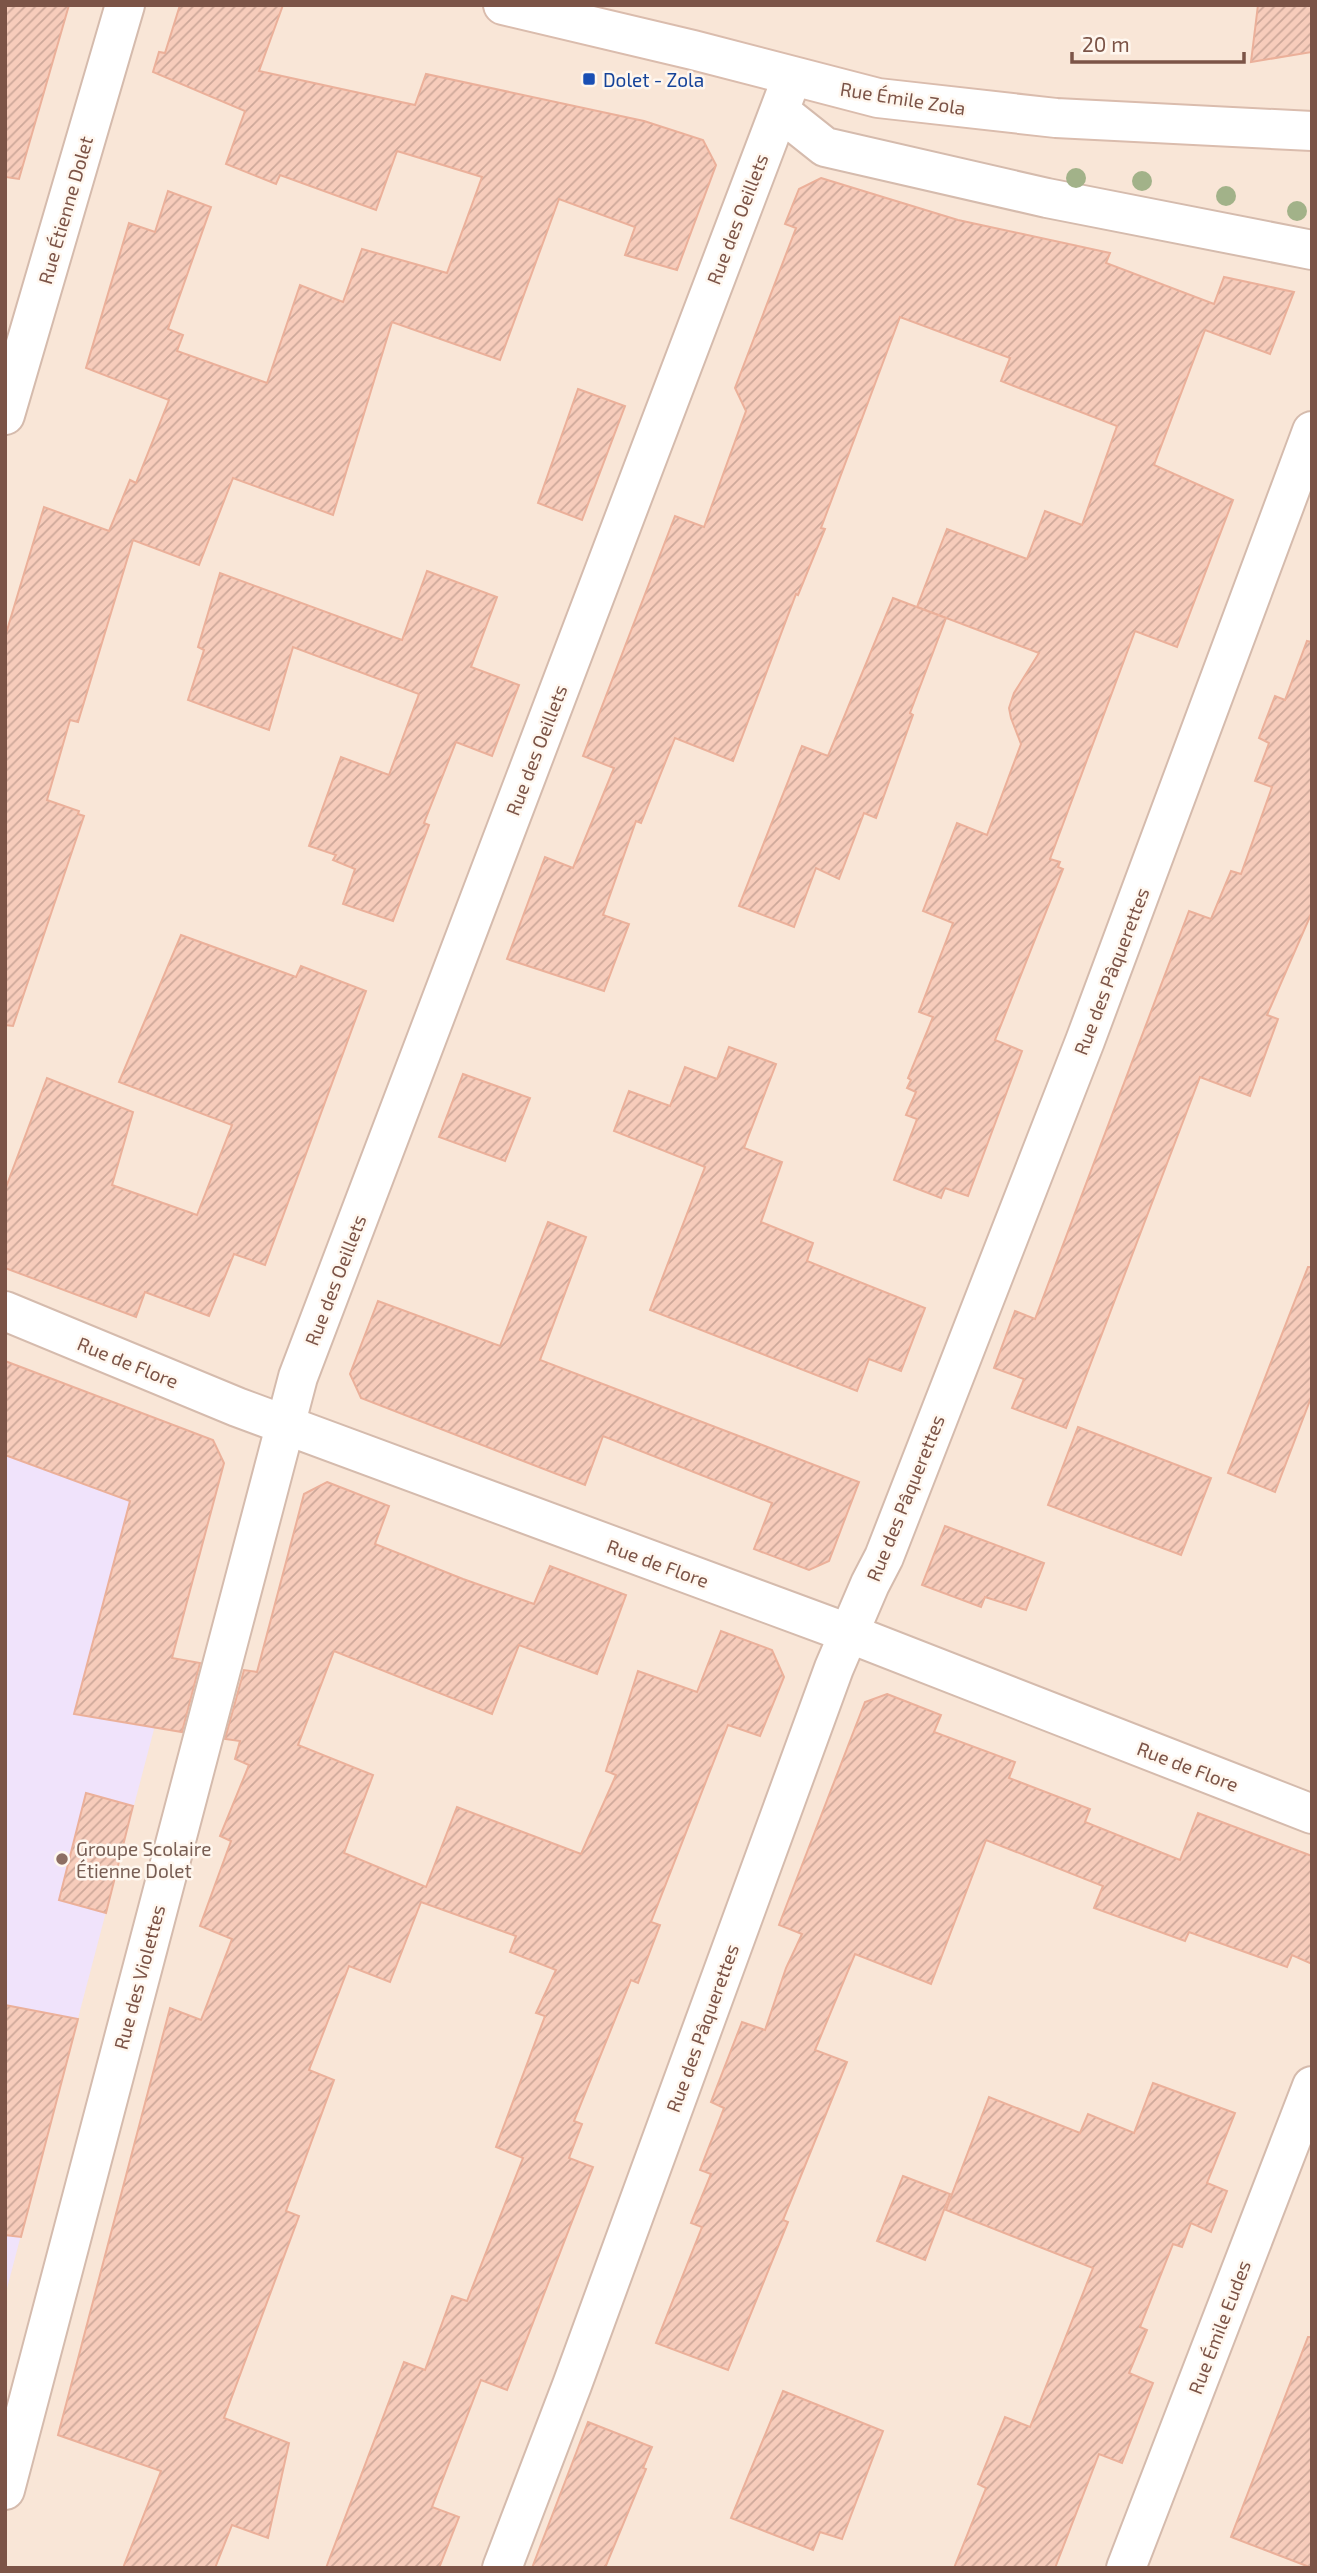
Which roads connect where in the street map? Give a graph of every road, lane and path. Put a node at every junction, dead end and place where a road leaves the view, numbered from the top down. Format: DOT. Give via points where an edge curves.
graph roads {
  1 [pos="125,5"];
  2 [pos="503,5"];
  3 [pos="786,95"];
  4 [pos="1312,131"];
  5 [pos="1312,250"];
  6 [pos="5,415"];
  7 [pos="1312,431"];
  8 [pos="5,1311"];
  9 [pos="285,1424"];
  10 [pos="848,1633"];
  11 [pos="1312,1814"];
  12 [pos="1312,2086"];
  13 [pos="5,2490"];
  14 [pos="502,2568"];
  15 [pos="1126,2568"];
  1 -- 6 [label="street, Rue Étienne Dolet"];
  2 -- 3 [label="street, Rue Émile Zola" via="693,50"];
  3 -- 4 [label="street, Rue Émile Zola" via="878,98 1056,118"];
  3 -- 5 [label="street, Rue Émile Zola" via="825,147 1047,198"];
  3 -- 9 [label="street, Rue des Oeillets" via="303,1364"];
  7 -- 10 [label="street, Rue des Pâquerettes" via="1085,1041 884,1557"];
  8 -- 9 [label="street, Rue de Flore"];
  9 -- 10 [label="street, Rue de Flore"];
  9 -- 13 [label="street, Rue des Violettes"];
  10 -- 11 [label="street, Rue de Flore"];
  10 -- 14 [label="street, Rue des Pâquerettes"];
  12 -- 15 [label="street, Rue Émile Eudes"];
}
